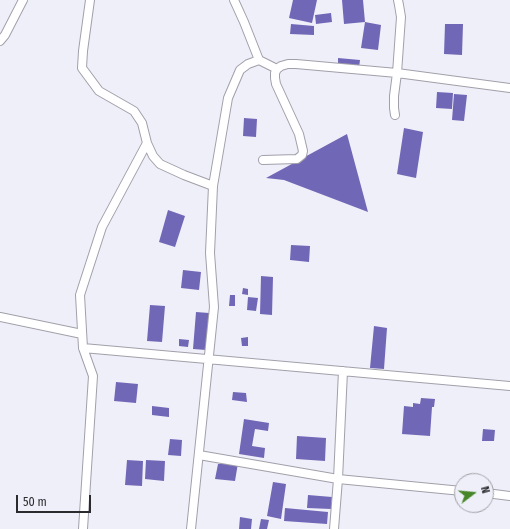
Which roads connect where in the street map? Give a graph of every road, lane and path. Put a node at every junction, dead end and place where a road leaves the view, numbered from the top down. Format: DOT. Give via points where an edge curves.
graph roads {
  1 [pos="23,0"];
  2 [pos="90,0"];
  3 [pos="234,0"];
  4 [pos="398,0"];
  5 [pos="0,41"];
  6 [pos="259,60"];
  7 [pos="277,69"];
  8 [pos="397,73"];
  9 [pos="510,88"];
  10 [pos="395,116"];
  11 [pos="147,143"];
  12 [pos="263,160"];
  13 [pos="213,186"];
  14 [pos="0,317"];
  15 [pos="82,334"];
  16 [pos="83,348"];
  17 [pos="208,359"];
  18 [pos="343,371"];
  19 [pos="510,386"];
  20 [pos="199,455"];
  21 [pos="338,479"];
  22 [pos="454,490"];
  23 [pos="494,494"];
  24 [pos="510,496"];
  25 [pos="83,529"];
  26 [pos="191,529"];
  27 [pos="334,529"];
  1 -- 5 [label="street"];
  2 -- 11 [label="street" via="82,68 99,91 134,111 142,124"];
  3 -- 6 [label="street"];
  4 -- 8 [label="street" via="400,17"];
  6 -- 7 [label="street"];
  6 -- 13 [label="street" via="240,70 228,98"];
  7 -- 8 [label="street" via="288,64 296,64"];
  7 -- 12 [label="street" via="276,84 299,134 303,151 297,159"];
  8 -- 9 [label="street"];
  8 -- 10 [label="street"];
  11 -- 13 [label="street" via="160,164"];
  11 -- 15 [label="street" via="100,235 80,295"];
  13 -- 17 [label="street" via="210,253 214,307"];
  14 -- 15 [label="street"];
  15 -- 16 [label="street"];
  16 -- 17 [label="street"];
  16 -- 25 [label="street" via="93,376"];
  17 -- 18 [label="street"];
  17 -- 20 [label="street"];
  18 -- 19 [label="street"];
  18 -- 21 [label="street"];
  20 -- 21 [label="street"];
  20 -- 26 [label="street"];
  21 -- 22 [label="street"];
  21 -- 27 [label="street"];
  23 -- 24 [label="street"];
}
